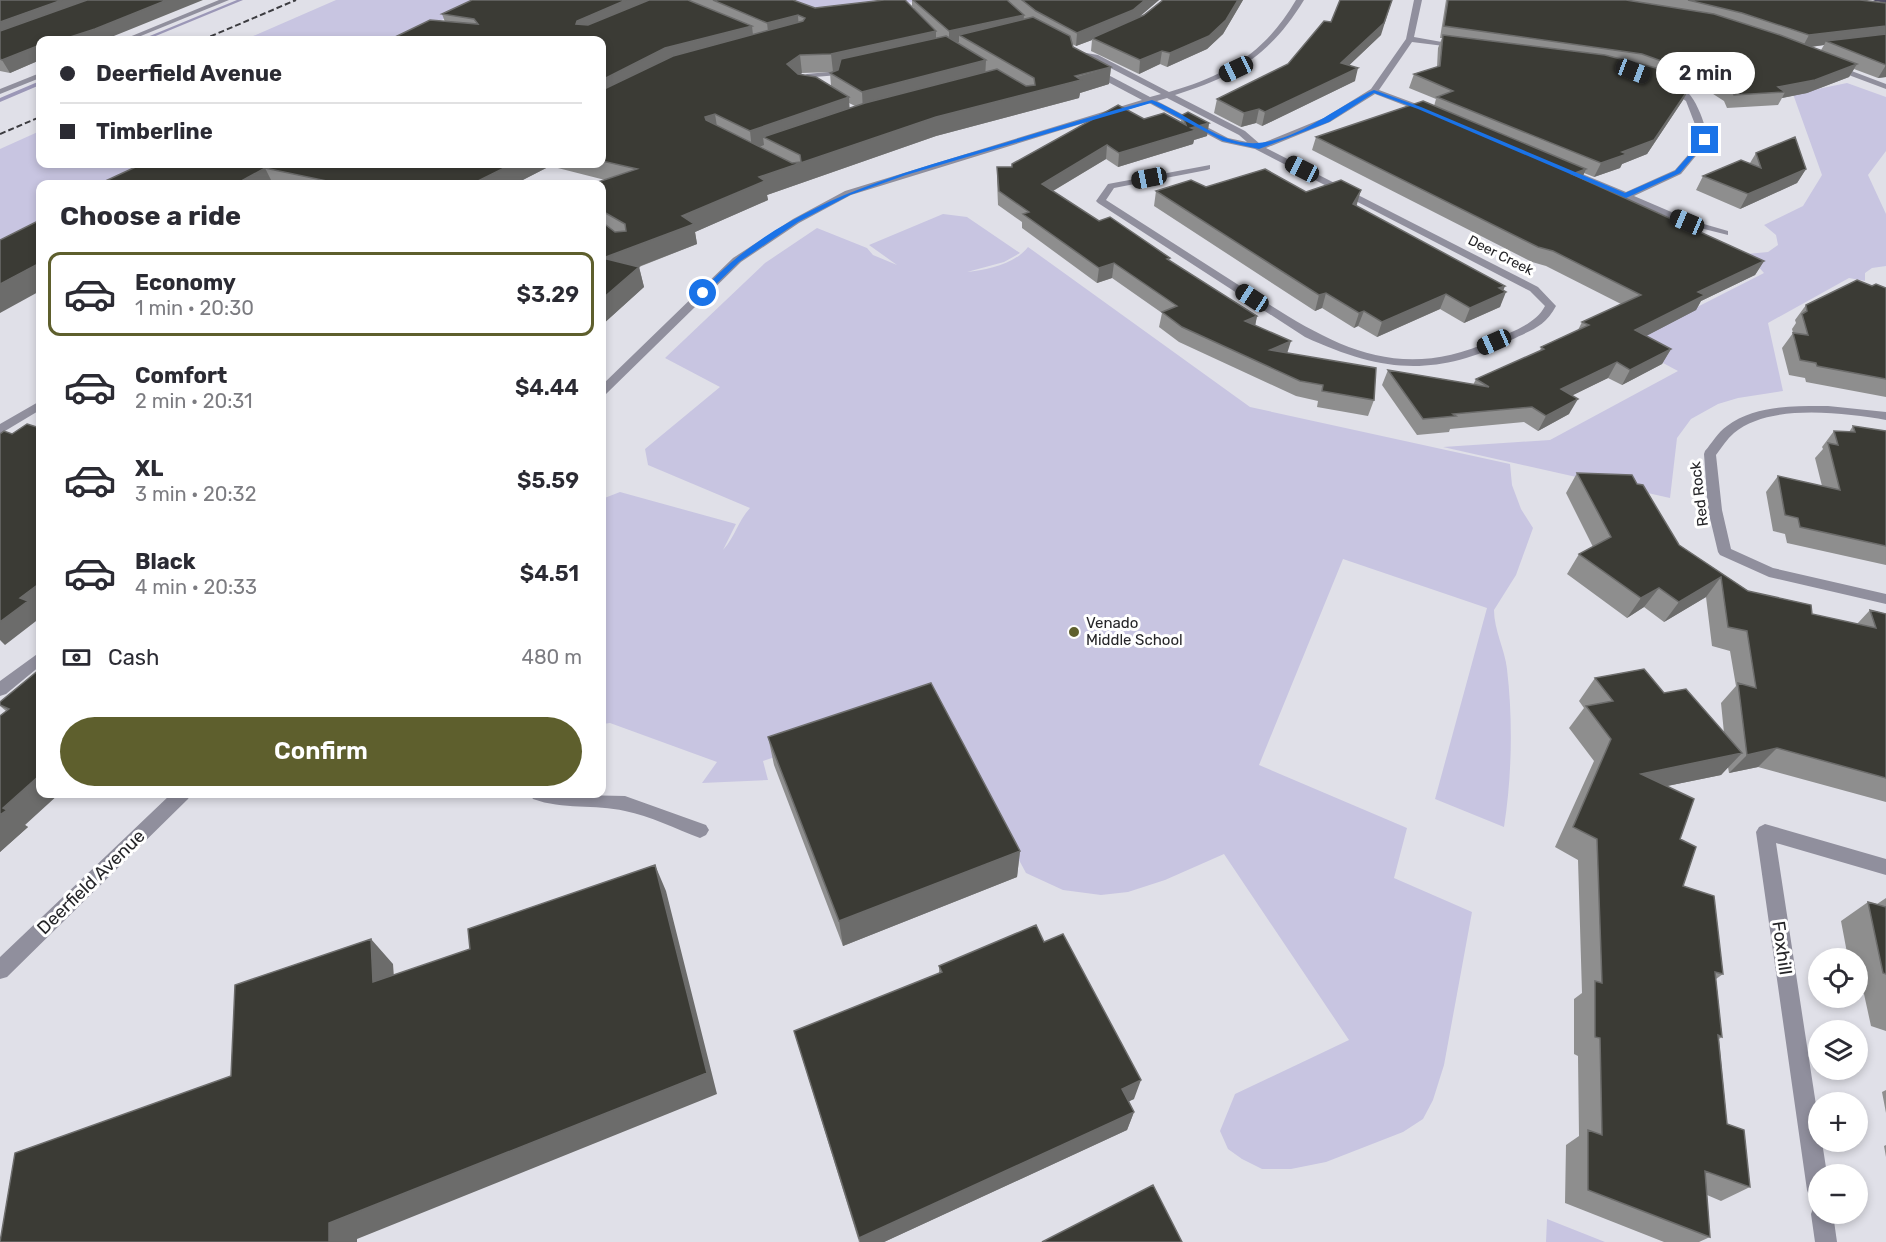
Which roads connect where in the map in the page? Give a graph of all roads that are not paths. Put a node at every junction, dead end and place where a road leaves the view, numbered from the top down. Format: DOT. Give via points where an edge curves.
graph roads {
  1 [pos="225,0"];
  2 [pos="1300,0"];
  3 [pos="1418,0"];
  4 [pos="1877,0"];
  5 [pos="1886,1"];
  6 [pos="136,36"];
  7 [pos="1410,39"];
  8 [pos="1095,44"];
  9 [pos="1063,47"];
  10 [pos="1469,47"];
  11 [pos="1073,53"];
  12 [pos="1822,62"];
  13 [pos="855,70"];
  14 [pos="833,76"];
  15 [pos="36,77"];
  16 [pos="1660,81"];
  17 [pos="834,86"];
  18 [pos="1886,87"];
  19 [pos="810,91"];
  20 [pos="0,92"];
  21 [pos="1374,92"];
  22 [pos="1170,96"];
  23 [pos="1152,102"];
  24 [pos="1441,117"];
  25 [pos="1259,147"];
  26 [pos="1550,163"];
  27 [pos="1207,167"];
  28 [pos="1626,196"];
  29 [pos="1724,233"];
  30 [pos="606,387"];
  31 [pos="36,408"];
  32 [pos="1886,416"];
  33 [pos="0,430"];
  34 [pos="1886,599"];
  35 [pos="36,661"];
  36 [pos="0,690"];
  37 [pos="178,798"];
  38 [pos="561,798"];
  39 [pos="700,830"];
  40 [pos="1886,867"];
  41 [pos="0,970"];
  42 [pos="1814,1164"];
  43 [pos="1823,1224"];
  44 [pos="1826,1242"];
  1 -- 6 [label="street"];
  2 -- 22 [label="street" via="1278,34 1259,54 1236,69"];
  3 -- 7 [label="street"];
  4 -- 5 [label="main road"];
  7 -- 10 [label="street"];
  7 -- 21 [label="street"];
  8 -- 11 [label="street"];
  9 -- 11 [label="street"];
  11 -- 22 [label="street, Deer Creek" via="1095,57"];
  11 -- 23 [label="street, Deer Creek" via="1076,61"];
  12 -- 18 [label="street"];
  13 -- 14 [label="street"];
  14 -- 17 [label="street" via="837,81"];
  14 -- 19 [label="street" via="809,76 795,82"];
  15 -- 20 [label="street"];
  16 -- 28 [label="street" via="1678,88 1696,107 1705,140 1677,172"];
  21 -- 24 [label="street"];
  21 -- 25 [label="street" via="1327,120"];
  22 -- 23 [label="street"];
  22 -- 25 [label="street, Deer Creek" via="1242,133"];
  23 -- 25 [label="street, Deer Creek" via="1225,140"];
  23 -- 30 [label="street" via="848,193 737,260"];
  25 -- 27 [label="street, Deer Creek" via="1534,289 1551,306 1544,319 1456,359 1427,363 1364,357 1334,348 1101,201 1111,186"];
  26 -- 28 [label="street"];
  28 -- 29 [label="street"];
  31 -- 33 [label="street"];
  32 -- 34 [label="street, Red Rock" via="1836,411 1766,413 1732,428 1710,454 1715,510 1725,552 1769,572"];
  35 -- 36 [label="street"];
  37 -- 41 [label="street, Deerfield Avenue"];
  38 -- 39 [label="street" via="625,803"];
  40 -- 42 [label="street, Foxhill" via="1765,832"];
  43 -- 44 [label="street"];
}
